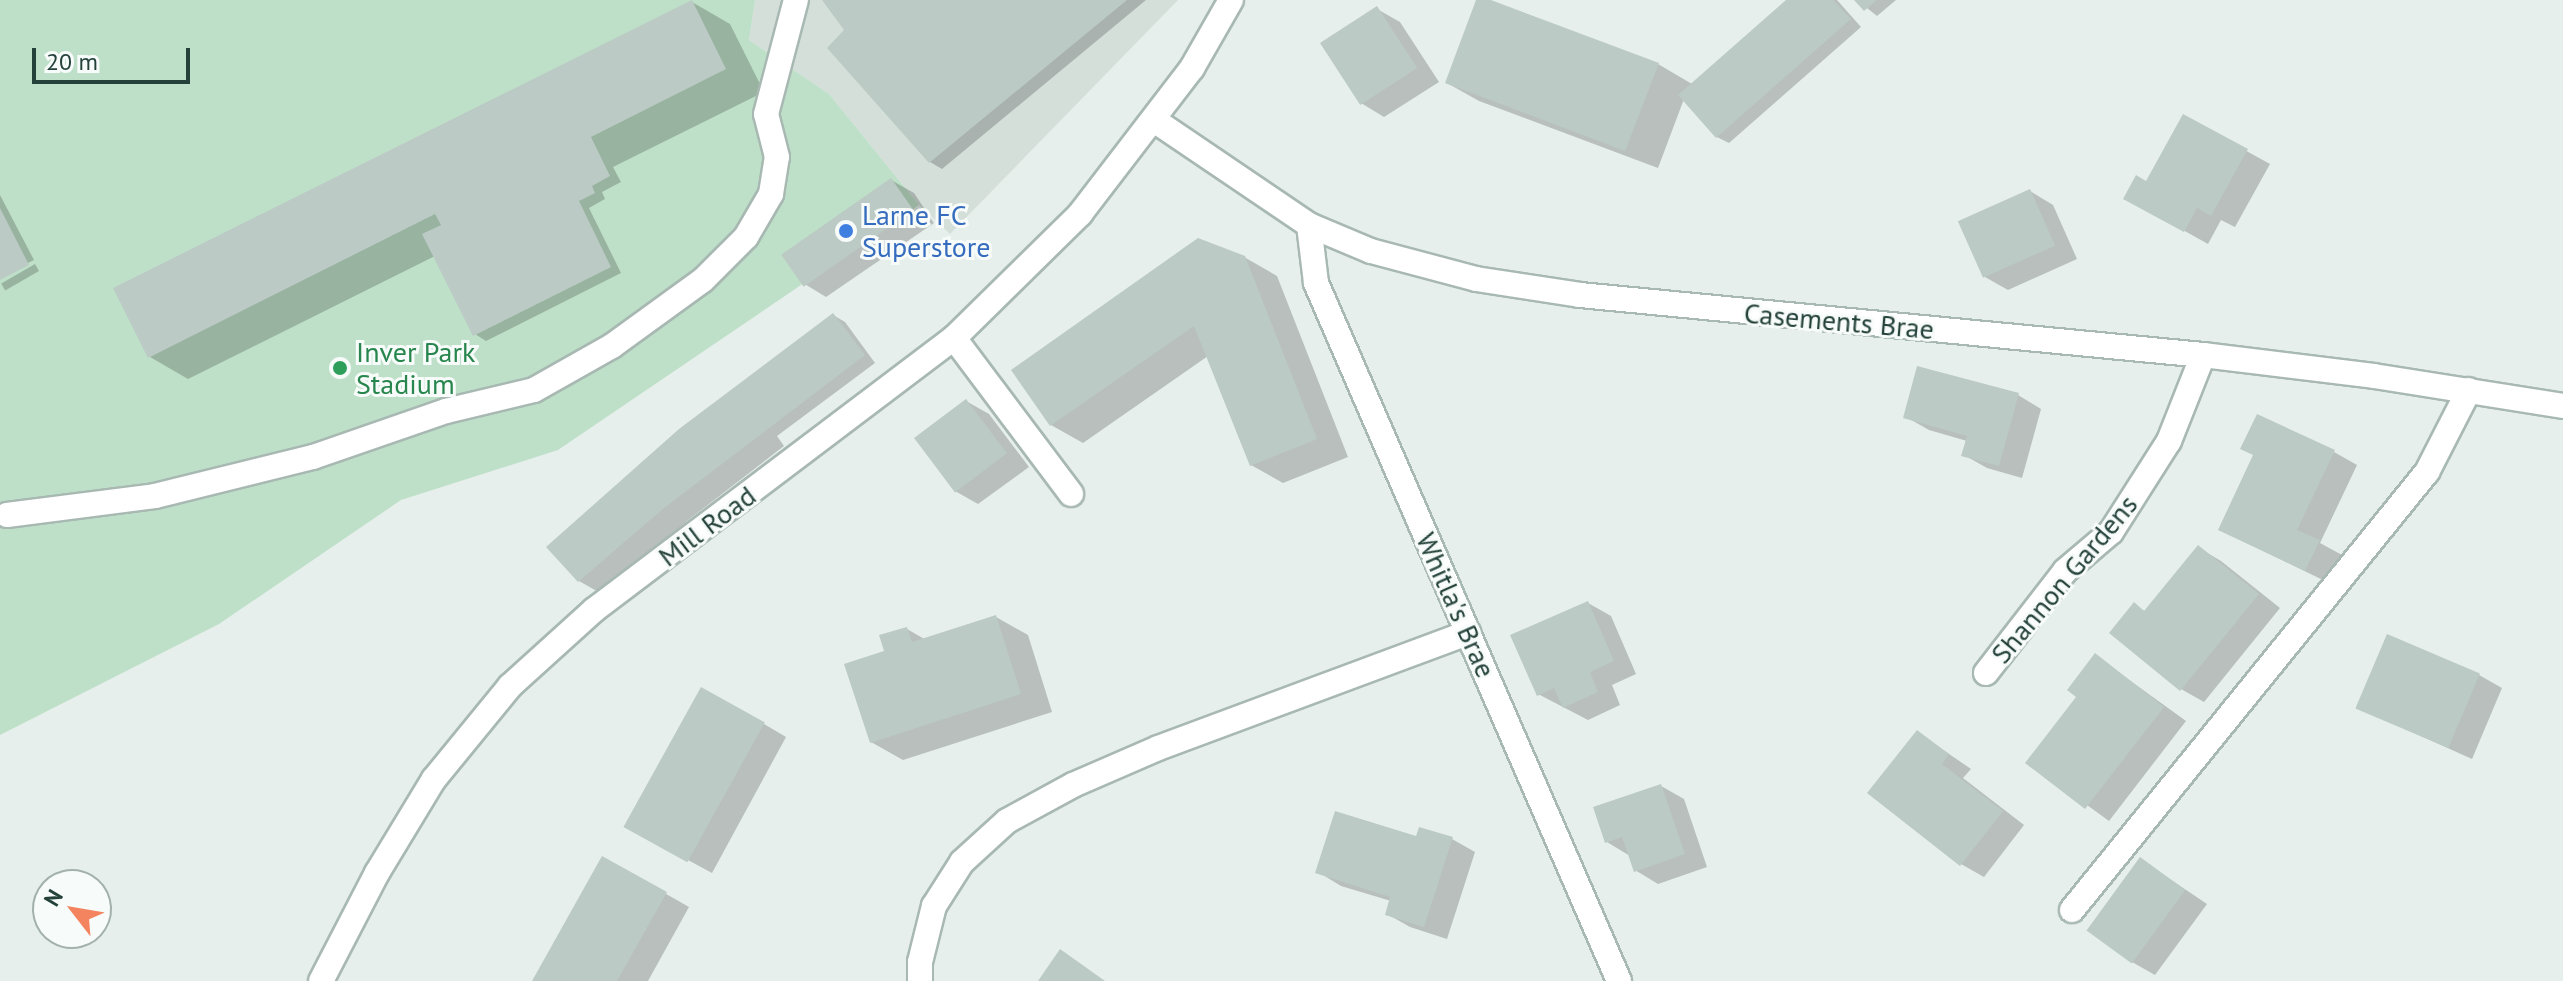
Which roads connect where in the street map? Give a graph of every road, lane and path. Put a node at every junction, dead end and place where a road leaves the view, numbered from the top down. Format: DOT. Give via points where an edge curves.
graph roads {
  1 [pos="796,0"];
  2 [pos="1231,0"];
  3 [pos="1154,120"];
  4 [pos="1309,225"];
  5 [pos="954,338"];
  6 [pos="2203,355"];
  7 [pos="2469,390"];
  8 [pos="2563,406"];
  9 [pos="1071,494"];
  10 [pos="7,515"];
  11 [pos="1468,633"];
  12 [pos="1986,673"];
  13 [pos="2072,910"];
  14 [pos="321,981"];
  15 [pos="920,981"];
  16 [pos="1619,981"];
  1 -- 10 [label="street" via="766,114 777,157 771,194 746,237 703,280 612,346 534,390 446,411 313,457 155,496"];
  2 -- 3 [label="street, Mill Road"];
  3 -- 4 [label="street, Casements Brae"];
  3 -- 5 [label="street, Mill Road" via="1080,214"];
  4 -- 6 [label="street, Casements Brae" via="1428,268 1580,295"];
  4 -- 11 [label="street, Whitla's Brae" via="1316,283"];
  5 -- 9 [label="street"];
  5 -- 14 [label="street, Mill Road" via="594,610 510,686 434,779"];
  6 -- 7 [label="street, Casements Brae"];
  6 -- 12 [label="street, Shannon Gardens" via="2169,441 2111,532 2065,571"];
  7 -- 8 [label="street, Casements Brae"];
  7 -- 13 [label="street" via="2427,472"];
  11 -- 15 [label="street" via="1158,748 1007,821 962,862 934,906"];
  11 -- 16 [label="street, Whitla's Brae"];
}
